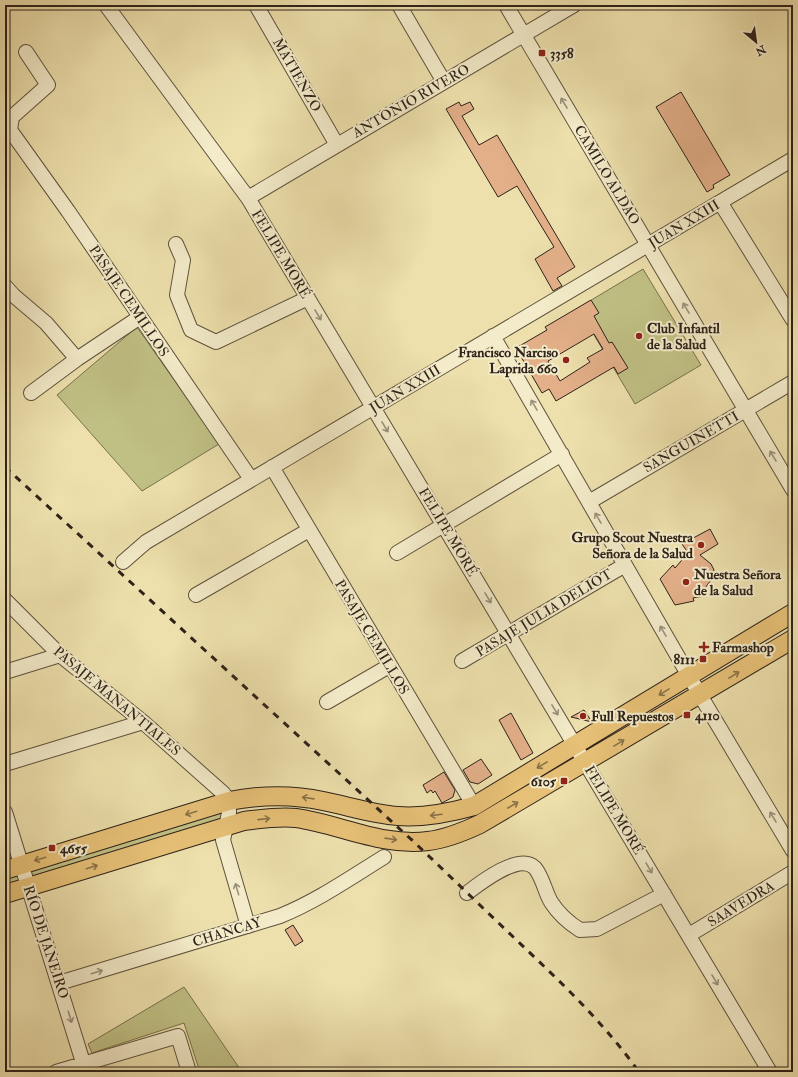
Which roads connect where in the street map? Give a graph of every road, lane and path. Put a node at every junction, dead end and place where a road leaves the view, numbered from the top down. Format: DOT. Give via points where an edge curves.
graph roads {
  1 [pos="106,5"];
  2 [pos="256,5"];
  3 [pos="398,5"];
  4 [pos="506,5"];
  5 [pos="574,5"];
  6 [pos="524,35"];
  7 [pos="26,52"];
  8 [pos="444,82"];
  9 [pos="7,130"];
  10 [pos="337,145"];
  11 [pos="793,159"];
  12 [pos="248,198"];
  13 [pos="720,202"];
  14 [pos="176,244"];
  15 [pos="648,245"];
  16 [pos="5,286"];
  17 [pos="308,298"];
  18 [pos="140,317"];
  19 [pos="793,320"];
  20 [pos="493,336"];
  21 [pos="77,359"];
  22 [pos="793,382"];
  23 [pos="31,393"];
  24 [pos="373,407"];
  25 [pos="746,410"];
  26 [pos="562,454"];
  27 [pos="272,467"];
  28 [pos="251,479"];
  29 [pos="793,490"];
  30 [pos="589,502"];
  31 [pos="444,525"];
  32 [pos="309,530"];
  33 [pos="397,553"];
  34 [pos="123,562"];
  35 [pos="625,565"];
  36 [pos="196,595"];
  37 [pos="5,600"];
  38 [pos="793,613"];
  39 [pos="509,634"];
  40 [pos="793,639"];
  41 [pos="60,655"];
  42 [pos="462,661"];
  43 [pos="389,666"];
  44 [pos="5,672"];
  45 [pos="690,677"];
  46 [pos="700,695"];
  47 [pos="327,702"];
  48 [pos="143,722"];
  49 [pos="576,745"];
  50 [pos="586,762"];
  51 [pos="5,764"];
  52 [pos="229,801"];
  53 [pos="474,806"];
  54 [pos="5,812"];
  55 [pos="226,826"];
  56 [pos="793,851"];
  57 [pos="384,857"];
  58 [pos="13,867"];
  59 [pos="793,872"];
  60 [pos="28,887"];
  61 [pos="467,893"];
  62 [pos="5,894"];
  63 [pos="664,894"];
  64 [pos="248,926"];
  65 [pos="688,935"];
  66 [pos="59,983"];
  67 [pos="85,1068"];
  68 [pos="56,1072"];
  69 [pos="189,1072"];
  70 [pos="770,1072"];
  1 -- 12 [label="street, FELIPE MORÉ"];
  2 -- 10 [label="street, MATIENZO"];
  3 -- 8 [label="street"];
  4 -- 6 [label="street, CAMILO ALDAO"];
  5 -- 6 [label="street, ANTONIO RIVERO"];
  6 -- 8 [label="street, ANTONIO RIVERO"];
  15 -- 6 [label="street, CAMILO ALDAO, one-way"];
  7 -- 9 [label="street" via="48,85 12,117"];
  8 -- 10 [label="street, ANTONIO RIVERO"];
  9 -- 18 [label="street, PASAJE CEMILLOS" via="68,211"];
  10 -- 12 [label="street, ANTONIO RIVERO"];
  11 -- 13 [label="street, JUAN XXIII"];
  12 -- 17 [label="street, FELIPE MORÉ"];
  13 -- 15 [label="street, JUAN XXIII"];
  13 -- 19 [label="street"];
  14 -- 17 [label="street" via="183,260 177,294 191,330 216,342"];
  15 -- 20 [label="street, JUAN XXIII"];
  25 -- 15 [label="street, CAMILO ALDAO, one-way"];
  16 -- 21 [label="street" via="13,296 46,323"];
  17 -- 24 [label="street, FELIPE MORÉ, one-way"];
  18 -- 21 [label="street"];
  18 -- 28 [label="street, PASAJE CEMILLOS"];
  20 -- 24 [label="street, JUAN XXIII"];
  26 -- 20 [label="street, one-way"];
  21 -- 23 [label="street"];
  22 -- 25 [label="street, SANGUINETTI"];
  24 -- 27 [label="street, JUAN XXIII"];
  24 -- 31 [label="street, FELIPE MORÉ, one-way"];
  29 -- 25 [label="street, CAMILO ALDAO, one-way"];
  25 -- 30 [label="street, SANGUINETTI"];
  26 -- 30 [label="street"];
  26 -- 31 [label="street"];
  27 -- 28 [label="street, JUAN XXIII"];
  27 -- 32 [label="street, PASAJE CEMILLOS"];
  28 -- 34 [label="street, JUAN XXIII" via="146,542"];
  35 -- 30 [label="street, one-way"];
  31 -- 33 [label="street"];
  31 -- 39 [label="street, FELIPE MORÉ, one-way"];
  32 -- 36 [label="street"];
  32 -- 43 [label="street, PASAJE CEMILLOS"];
  35 -- 39 [label="street, PASAJE JULIA DELIOT"];
  45 -- 35 [label="street, one-way"];
  37 -- 41 [label="street, PASAJE MANANTIALES"];
  38 -- 45 [label="main road"];
  39 -- 42 [label="street, PASAJE JULIA DELIOT"];
  39 -- 49 [label="street, FELIPE MORÉ, one-way"];
  46 -- 40 [label="main road, one-way"];
  41 -- 44 [label="street"];
  41 -- 48 [label="street, PASAJE MANANTIALES"];
  43 -- 47 [label="street"];
  43 -- 53 [label="street, PASAJE CEMILLOS"];
  45 -- 46 [label="street"];
  45 -- 49 [label="main road, one-way"];
  50 -- 46 [label="main road, one-way"];
  56 -- 46 [label="street, one-way"];
  48 -- 51 [label="street"];
  48 -- 52 [label="street, PASAJE MANANTIALES"];
  49 -- 50 [label="street, FELIPE MORÉ"];
  49 -- 53 [label="main road, one-way"];
  55 -- 50 [label="main road, one-way" via="265,818 295,818 391,840 427,841 480,824"];
  50 -- 63 [label="street, FELIPE MORÉ, one-way"];
  53 -- 52 [label="main road, one-way" via="436,815 410,817 284,795"];
  52 -- 55 [label="street"];
  52 -- 58 [label="main road, one-way"];
  54 -- 58 [label="street, RÍO DE JANEIRO"];
  60 -- 55 [label="main road, one-way"];
  64 -- 55 [label="street, one-way" via="223,840"];
  57 -- 64 [label="street, CHANCAY" via="297,909"];
  58 -- 60 [label="street, RÍO DE JANEIRO"];
  59 -- 65 [label="street, SAAVEDRA"];
  60 -- 62 [label="main road"];
  60 -- 66 [label="street, RÍO DE JANEIRO"];
  61 -- 63 [label="street" via="508,867 522,862 530,864 543,882 551,902 568,922 580,930 597,928"];
  63 -- 65 [label="street, FELIPE MORÉ"];
  66 -- 64 [label="street, CHANCAY, one-way"];
  65 -- 70 [label="street, FELIPE MORÉ, one-way"];
  66 -- 67 [label="street, RÍO DE JANEIRO, one-way"];
  67 -- 68 [label="street"];
  67 -- 69 [label="street" via="178,1036"];
}
